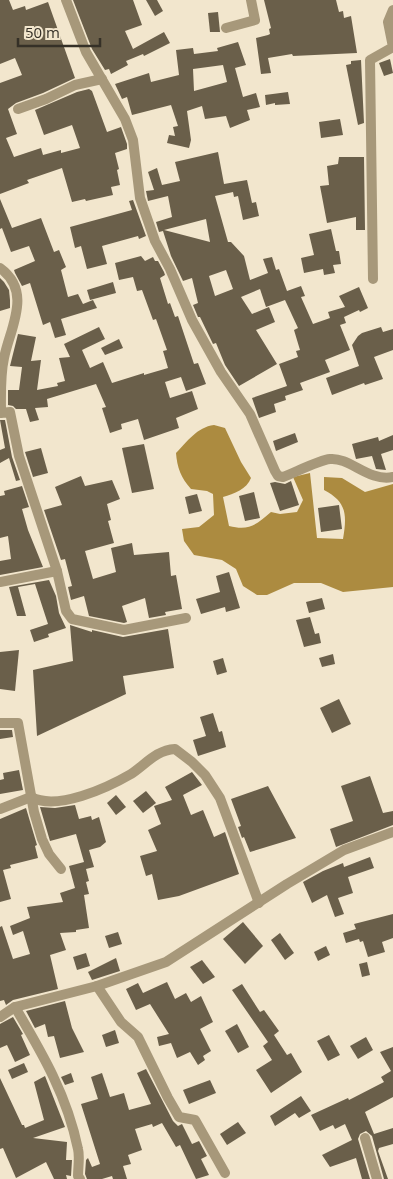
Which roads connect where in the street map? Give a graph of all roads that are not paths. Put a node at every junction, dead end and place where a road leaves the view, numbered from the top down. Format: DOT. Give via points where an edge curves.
graph roads {
  1 [pos="66,0"];
  2 [pos="251,0"];
  3 [pos="393,10"];
  4 [pos="226,28"];
  5 [pos="102,79"];
  6 [pos="18,109"];
  7 [pos="0,268"];
  8 [pos="373,279"];
  9 [pos="393,477"];
  10 [pos="57,571"];
  11 [pos="0,582"];
  12 [pos="186,618"];
  13 [pos="0,723"];
  14 [pos="31,797"];
  15 [pos="0,809"];
  16 [pos="393,832"];
  17 [pos="61,869"];
  18 [pos="259,904"];
  19 [pos="97,986"];
  20 [pos="15,1007"];
  21 [pos="0,1017"];
  22 [pos="365,1138"];
  23 [pos="224,1173"];
  24 [pos="80,1179"];
  25 [pos="377,1179"];
  1 -- 5 [label="street" via="86,52"];
  2 -- 4 [label="street" via="255,20"];
  3 -- 8 [label="street" via="388,22 393,47 370,60"];
  5 -- 6 [label="street" via="75,85"];
  5 -- 9 [label="street" via="133,140 140,198 155,241 192,320 221,372 250,414 274,471 283,477 330,459 340,460 374,476"];
  7 -- 10 [label="street" via="18,296 3,360 0,413 10,412 19,456"];
  10 -- 11 [label="street"];
  10 -- 12 [label="street" via="66,611 72,619 124,630"];
  13 -- 14 [label="street" via="18,723"];
  14 -- 15 [label="street"];
  14 -- 17 [label="street" via="42,839"];
  14 -- 18 [label="street" via="56,802 93,791 132,773 158,754 175,749 205,775 220,798"];
  16 -- 18 [label="street" via="344,850"];
  18 -- 19 [label="street" via="166,962"];
  19 -- 20 [label="street"];
  19 -- 23 [label="street" via="121,1022 138,1038 179,1117 194,1120"];
  20 -- 21 [label="street"];
  20 -- 24 [label="street" via="50,1068 65,1103 78,1150"];
  22 -- 25 [label="street"];
}
